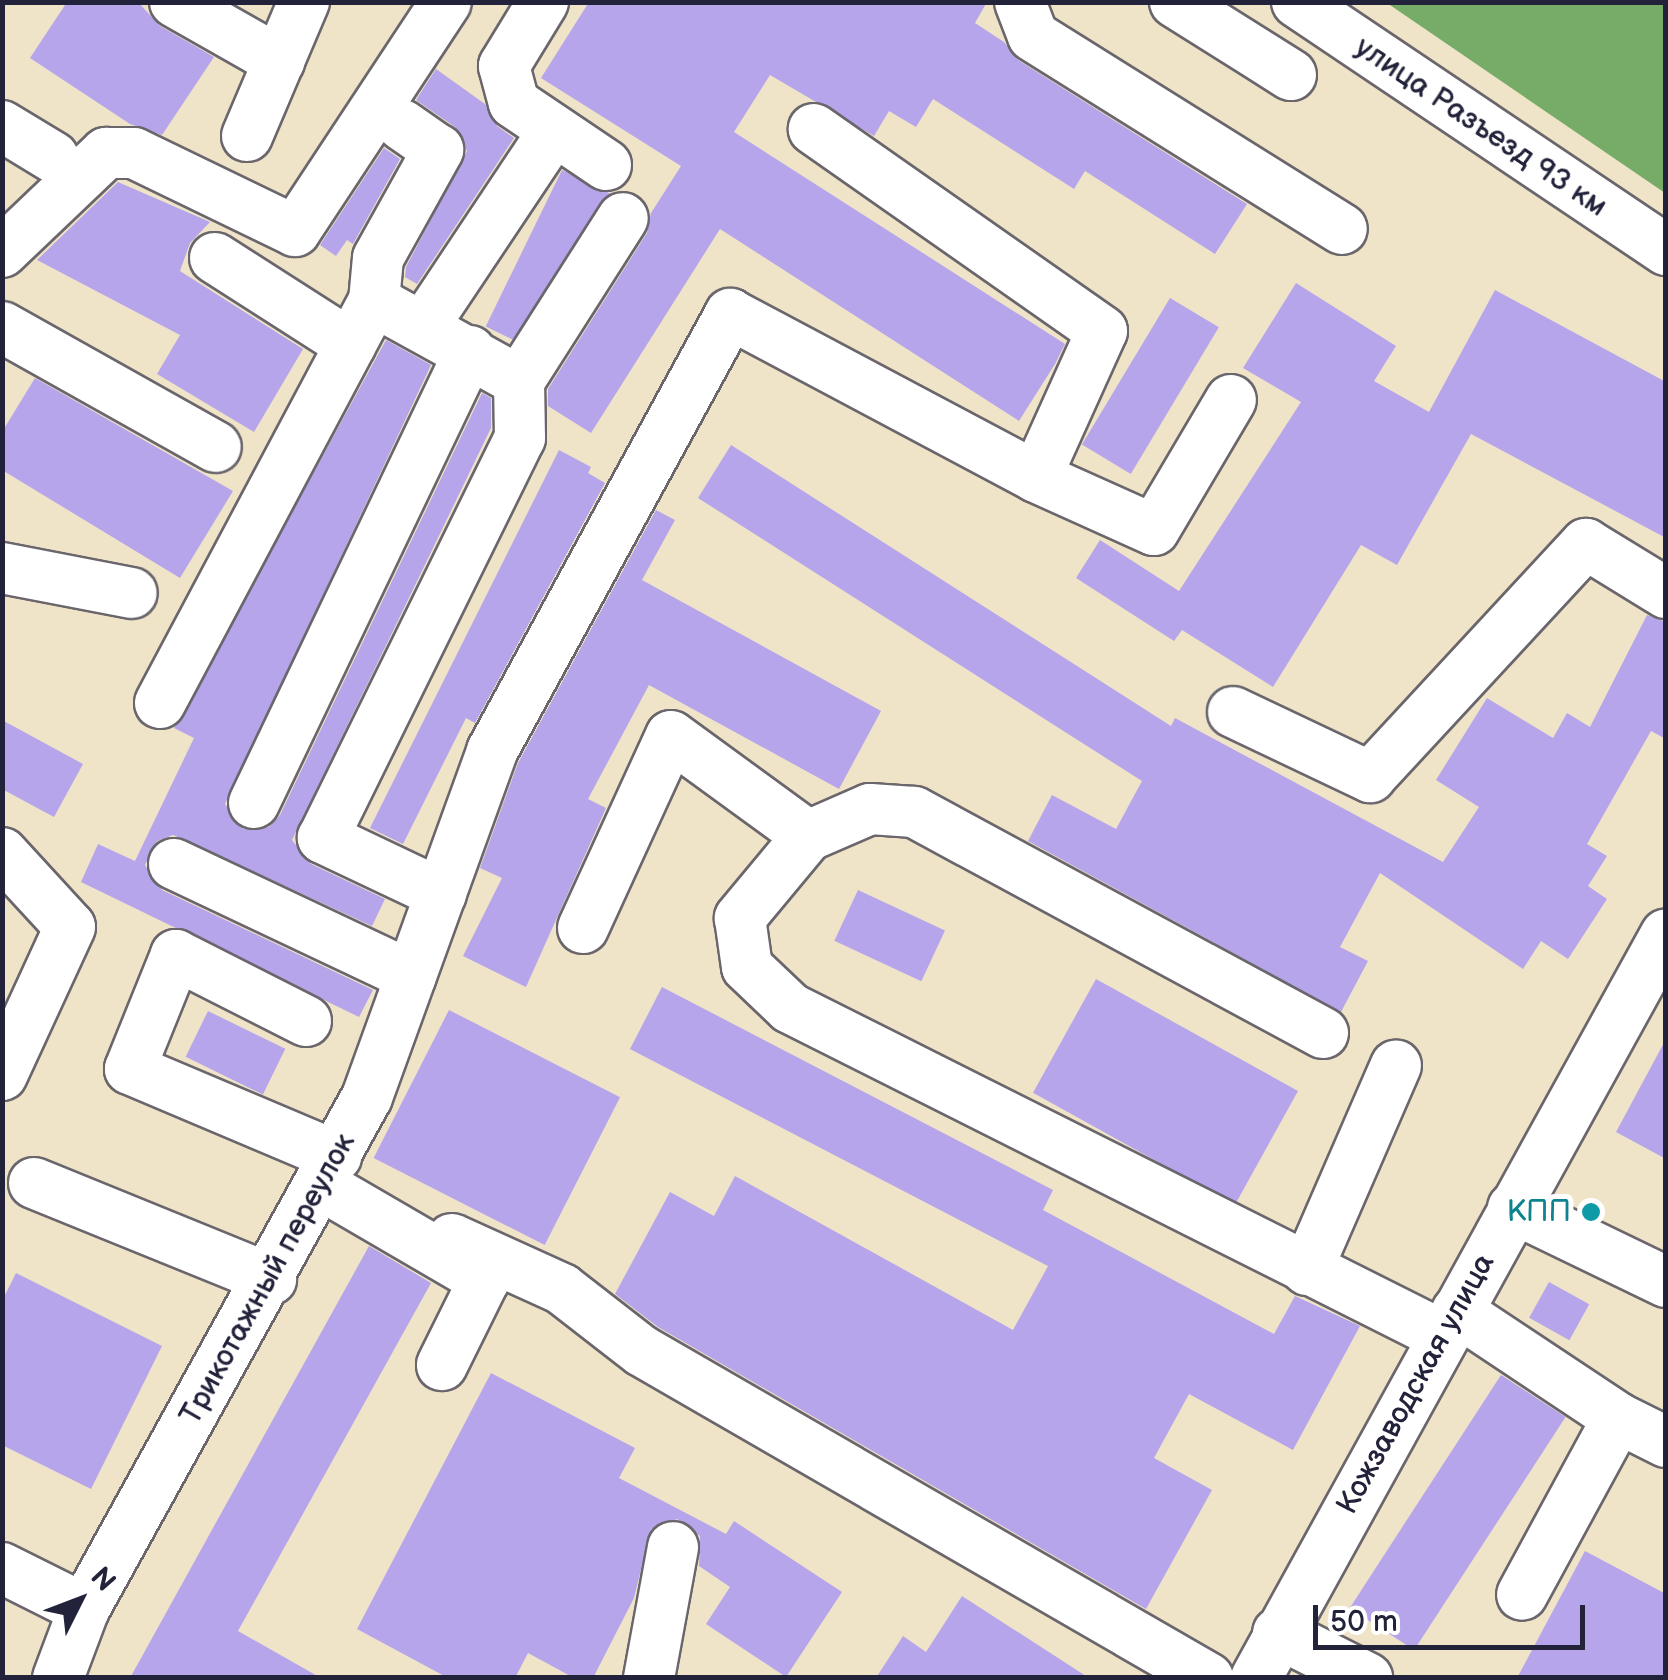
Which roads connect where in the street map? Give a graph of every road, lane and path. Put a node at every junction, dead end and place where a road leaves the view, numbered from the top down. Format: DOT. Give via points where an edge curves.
graph roads {
  1 [pos="175,2"];
  2 [pos="304,2"];
  3 [pos="446,2"];
  4 [pos="543,2"];
  5 [pos="1020,2"];
  6 [pos="1175,2"];
  7 [pos="1297,2"];
  8 [pos="279,61"];
  9 [pos="1291,75"];
  10 [pos="402,125"];
  11 [pos="2,126"];
  12 [pos="814,128"];
  13 [pos="248,136"];
  14 [pos="541,150"];
  15 [pos="53,157"];
  16 [pos="606,165"];
  17 [pos="623,218"];
  18 [pos="1342,229"];
  19 [pos="1666,250"];
  20 [pos="2,252"];
  21 [pos="215,258"];
  22 [pos="374,301"];
  23 [pos="2,327"];
  24 [pos="423,327"];
  25 [pos="351,344"];
  26 [pos="470,351"];
  27 [pos="519,381"];
  28 [pos="1230,400"];
  29 [pos="216,447"];
  30 [pos="1036,477"];
  31 [pos="2,568"];
  32 [pos="1666,592"];
  33 [pos="132,593"];
  34 [pos="160,704"];
  35 [pos="1233,712"];
  36 [pos="254,802"];
  37 [pos="808,836"];
  38 [pos="2,853"];
  39 [pos="174,864"];
  40 [pos="446,881"];
  41 [pos="583,928"];
  42 [pos="1666,934"];
  43 [pos="411,976"];
  44 [pos="306,1021"];
  45 [pos="1323,1033"];
  46 [pos="1396,1065"];
  47 [pos="2,1076"];
  48 [pos="328,1171"];
  49 [pos="34,1184"];
  50 [pos="1513,1208"];
  51 [pos="452,1238"];
  52 [pos="1307,1270"];
  53 [pos="271,1279"];
  54 [pos="1666,1282"];
  55 [pos="1450,1324"];
  56 [pos="442,1365"];
  57 [pos="1618,1418"];
  58 [pos="1666,1442"];
  59 [pos="673,1547"];
  60 [pos="2,1568"];
  61 [pos="1522,1595"];
  62 [pos="84,1608"];
  63 [pos="1278,1634"];
  64 [pos="58,1678"];
  65 [pos="650,1678"];
  66 [pos="1208,1678"];
  67 [pos="1256,1678"];
  68 [pos="1367,1678"];
  1 -- 8 [label="street"];
  2 -- 8 [label="street"];
  3 -- 20 [label="street" via="295,231 134,153 106,152"];
  4 -- 16 [label="street" via="504,66 514,102"];
  5 -- 18 [label="street" via="1033,36"];
  6 -- 9 [label="street"];
  7 -- 19 [label="street, улица Разъезд 93 км"];
  8 -- 13 [label="street"];
  10 -- 22 [label="street" via="438,150 378,258"];
  11 -- 15 [label="street"];
  12 -- 30 [label="street" via="1102,331"];
  14 -- 24 [label="street"];
  17 -- 27 [label="street"];
  21 -- 25 [label="street"];
  22 -- 24 [label="street"];
  22 -- 25 [label="street"];
  23 -- 29 [label="street"];
  24 -- 26 [label="street"];
  25 -- 34 [label="street"];
  26 -- 27 [label="street"];
  26 -- 36 [label="street"];
  27 -- 40 [label="street" via="520,438 322,838"];
  28 -- 30 [label="street" via="1154,530"];
  30 -- 40 [label="street, Трикотажный переулок" via="730,314 492,751"];
  31 -- 33 [label="street"];
  32 -- 35 [label="street" via="1586,544 1370,777"];
  37 -- 41 [label="street" via="670,736"];
  37 -- 45 [label="street" via="870,810 914,812"];
  37 -- 52 [label="street" via="740,918 747,967 790,1008"];
  38 -- 47 [label="street" via="70,927"];
  39 -- 43 [label="street"];
  40 -- 43 [label="street, Трикотажный переулок"];
  42 -- 50 [label="street, Кожзаводская улица"];
  43 -- 48 [label="street, Трикотажный переулок" via="367,1097"];
  44 -- 48 [label="street" via="176,956 130,1069"];
  46 -- 52 [label="street"];
  48 -- 53 [label="street, Трикотажный переулок"];
  48 -- 56 [label="street" via="484,1280"];
  49 -- 53 [label="street"];
  50 -- 54 [label="street"];
  50 -- 55 [label="street, Кожзаводская улица"];
  51 -- 66 [label="street" via="562,1289 642,1351"];
  52 -- 55 [label="street"];
  53 -- 62 [label="street, Трикотажный переулок"];
  55 -- 57 [label="street"];
  55 -- 63 [label="street, Кожзаводская улица"];
  57 -- 58 [label="street"];
  57 -- 61 [label="street"];
  59 -- 65 [label="street"];
  60 -- 62 [label="street"];
  62 -- 64 [label="street, Трикотажный переулок"];
  63 -- 67 [label="street, Кожзаводская улица"];
  63 -- 68 [label="street"];
}
